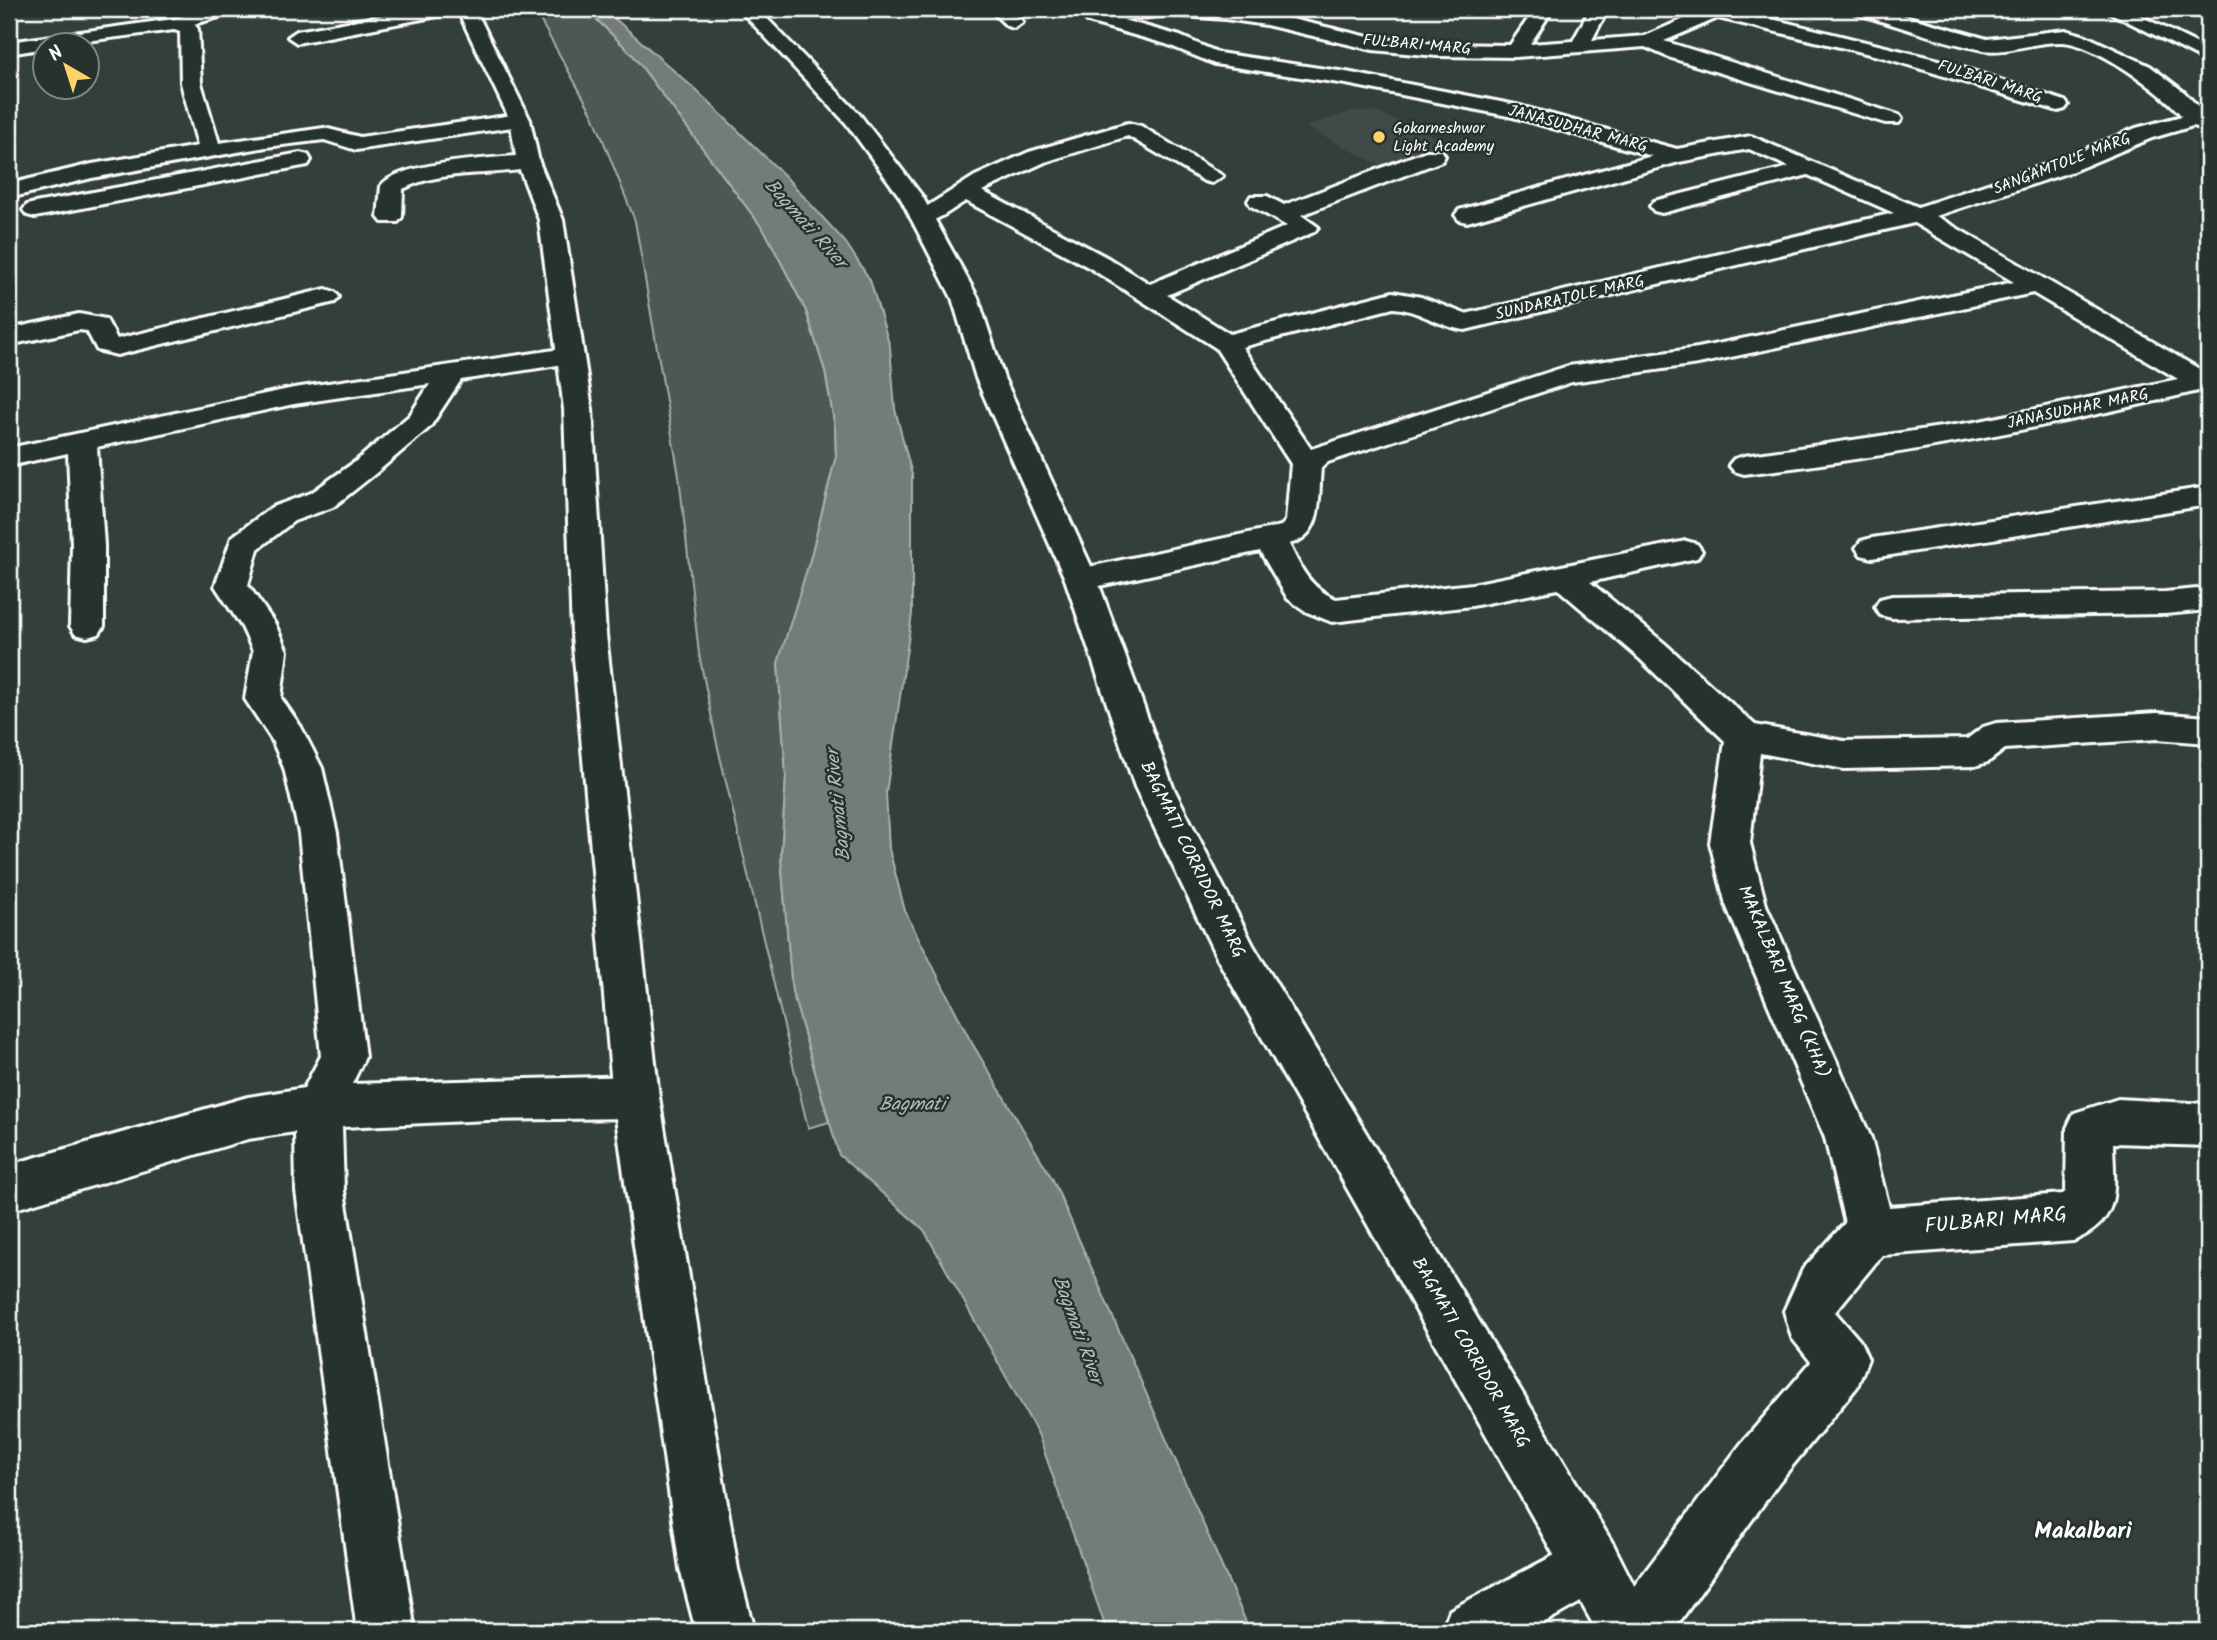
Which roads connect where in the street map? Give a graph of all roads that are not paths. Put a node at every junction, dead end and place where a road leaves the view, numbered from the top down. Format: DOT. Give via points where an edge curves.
graph roads {
  1 [pos="109,9"];
  2 [pos="227,9"];
  3 [pos="448,9"];
  4 [pos="466,9"];
  5 [pos="748,9"];
  6 [pos="998,9"];
  7 [pos="1170,9"];
  8 [pos="1544,9"];
  9 [pos="1599,9"];
  10 [pos="1860,9"];
  11 [pos="2112,9"];
  12 [pos="2152,9"];
  13 [pos="1719,10"];
  14 [pos="1087,15"];
  15 [pos="1014,22"];
  16 [pos="175,24"];
  17 [pos="2188,25"];
  18 [pos="106,33"];
  19 [pos="297,37"];
  20 [pos="1648,41"];
  21 [pos="1580,45"];
  22 [pos="9,48"];
  23 [pos="1516,51"];
  24 [pos="2208,56"];
  25 [pos="2058,105"];
  26 [pos="1892,119"];
  27 [pos="520,120"];
  28 [pos="2202,122"];
  29 [pos="356,144"];
  30 [pos="210,149"];
  31 [pos="1434,156"];
  32 [pos="1676,156"];
  33 [pos="527,162"];
  34 [pos="1811,168"];
  35 [pos="1212,176"];
  36 [pos="9,191"];
  37 [pos="967,191"];
  38 [pos="1259,201"];
  39 [pos="1662,206"];
  40 [pos="35,210"];
  41 [pos="1284,213"];
  42 [pos="1467,215"];
  43 [pos="1917,215"];
  44 [pos="922,217"];
  45 [pos="390,218"];
  46 [pos="2037,285"];
  47 [pos="1148,294"];
  48 [pos="326,297"];
  49 [pos="9,337"];
  50 [pos="1226,343"];
  51 [pos="568,356"];
  52 [pos="453,371"];
  53 [pos="2206,383"];
  54 [pos="82,440"];
  55 [pos="9,457"];
  56 [pos="1306,464"];
  57 [pos="1744,465"];
  58 [pos="2208,496"];
  59 [pos="1271,540"];
  60 [pos="1872,548"];
  61 [pos="1686,551"];
  62 [pos="1564,577"];
  63 [pos="1081,579"];
  64 [pos="2208,598"];
  65 [pos="1892,607"];
  66 [pos="87,626"];
  67 [pos="2208,730"];
  68 [pos="1744,737"];
  69 [pos="636,1097"];
  70 [pos="318,1107"];
  71 [pos="2208,1125"];
  72 [pos="9,1188"];
  73 [pos="1871,1232"];
  74 [pos="1593,1564"];
  75 [pos="386,1631"];
  76 [pos="725,1631"];
  77 [pos="1471,1631"];
  78 [pos="1629,1631"];
  79 [pos="1637,1631"];
  1 -- 18 [label="street"];
  2 -- 16 [label="street"];
  3 -- 19 [label="street"];
  4 -- 27 [label="street"];
  5 -- 44 [label="street, BAGMATI CORRIDOR MARG" via="853,119"];
  6 -- 15 [label="street"];
  7 -- 14 [label="street, FULBARI MARG"];
  7 -- 23 [label="street, FULBARI MARG" via="1266,19 1373,44"];
  8 -- 23 [label="street"];
  9 -- 21 [label="street"];
  10 -- 28 [label="street, FULBARI MARG" via="1986,45 2043,37 2079,40 2143,70"];
  11 -- 24 [label="street"];
  12 -- 17 [label="street"];
  13 -- 20 [label="street, FULBARI MARG"];
  13 -- 25 [label="street, FULBARI MARG" via="1909,57"];
  14 -- 32 [label="street, JANASUDHAR MARG" via="1173,40 1214,58 1516,110"];
  16 -- 18 [label="street"];
  16 -- 30 [label="street" via="189,29 191,83"];
  18 -- 22 [label="street"];
  20 -- 21 [label="street, FULBARI MARG"];
  20 -- 26 [label="street, FULBARI MARG"];
  21 -- 23 [label="street, FULBARI MARG"];
  27 -- 29 [label="street"];
  27 -- 33 [label="street"];
  28 -- 43 [label="street, SANGAMTOLE MARG" via="2144,133 2065,166"];
  29 -- 30 [label="street" via="324,134"];
  29 -- 40 [label="street" via="286,164"];
  30 -- 36 [label="street"];
  31 -- 41 [label="street"];
  32 -- 34 [label="street, JANASUDHAR MARG" via="1751,142"];
  32 -- 42 [label="street"];
  33 -- 45 [label="street" via="399,181 392,186"];
  33 -- 51 [label="street" via="551,220"];
  34 -- 39 [label="street"];
  34 -- 43 [label="street, JANASUDHAR MARG"];
  35 -- 37 [label="street" via="1128,130 1037,157"];
  37 -- 44 [label="street"];
  37 -- 47 [label="street"];
  38 -- 41 [label="street"];
  41 -- 47 [label="street" via="1306,227"];
  43 -- 46 [label="street, JANASUDHAR MARG"];
  43 -- 50 [label="street, SUNDARATOLE MARG" via="1465,322 1413,301 1393,300"];
  44 -- 63 [label="street, BAGMATI CORRIDOR MARG" via="965,298 990,378"];
  46 -- 53 [label="street, JANASUDHAR MARG"];
  46 -- 56 [label="street" via="1698,356 1568,374 1318,456"];
  47 -- 50 [label="street"];
  48 -- 49 [label="street" via="117,347 106,344 97,325 79,323"];
  50 -- 56 [label="street"];
  51 -- 52 [label="street"];
  51 -- 69 [label="street" via="578,409 589,635"];
  52 -- 54 [label="street" via="294,396"];
  52 -- 70 [label="street" via="420,421 366,467 322,500 283,514 243,544 231,586 258,624 270,651 263,699 303,768 318,833 343,1057"];
  53 -- 57 [label="street, JANASUDHAR MARG" via="1931,439"];
  54 -- 55 [label="street"];
  54 -- 66 [label="street"];
  56 -- 59 [label="street" via="1301,523 1291,534"];
  58 -- 60 [label="street"];
  59 -- 62 [label="street" via="1296,591 1332,611 1472,595"];
  59 -- 63 [label="street"];
  61 -- 62 [label="street"];
  62 -- 68 [label="street"];
  63 -- 74 [label="street, BAGMATI CORRIDOR MARG" via="1153,787 1238,958"];
  64 -- 65 [label="street" via="2165,603"];
  67 -- 68 [label="street" via="2157,726 1996,736 1975,752 1844,755"];
  68 -- 73 [label="street, MAKALBARI MARG (KHA)" via="1730,843 1746,905 1849,1138"];
  69 -- 70 [label="street" via="488,1098"];
  69 -- 76 [label="street" via="709,1569"];
  70 -- 72 [label="street" via="248,1118"];
  70 -- 75 [label="street" via="320,1191"];
  71 -- 73 [label="street, FULBARI MARG" via="2118,1120 2090,1128 2090,1202 2073,1217"];
  73 -- 79 [label="street" via="1847,1251 1810,1306 1810,1319 1842,1359 1839,1369 1760,1464"];
  74 -- 77 [label="street"];
  74 -- 78 [label="street, BAGMATI CORRIDOR MARG"];
}
